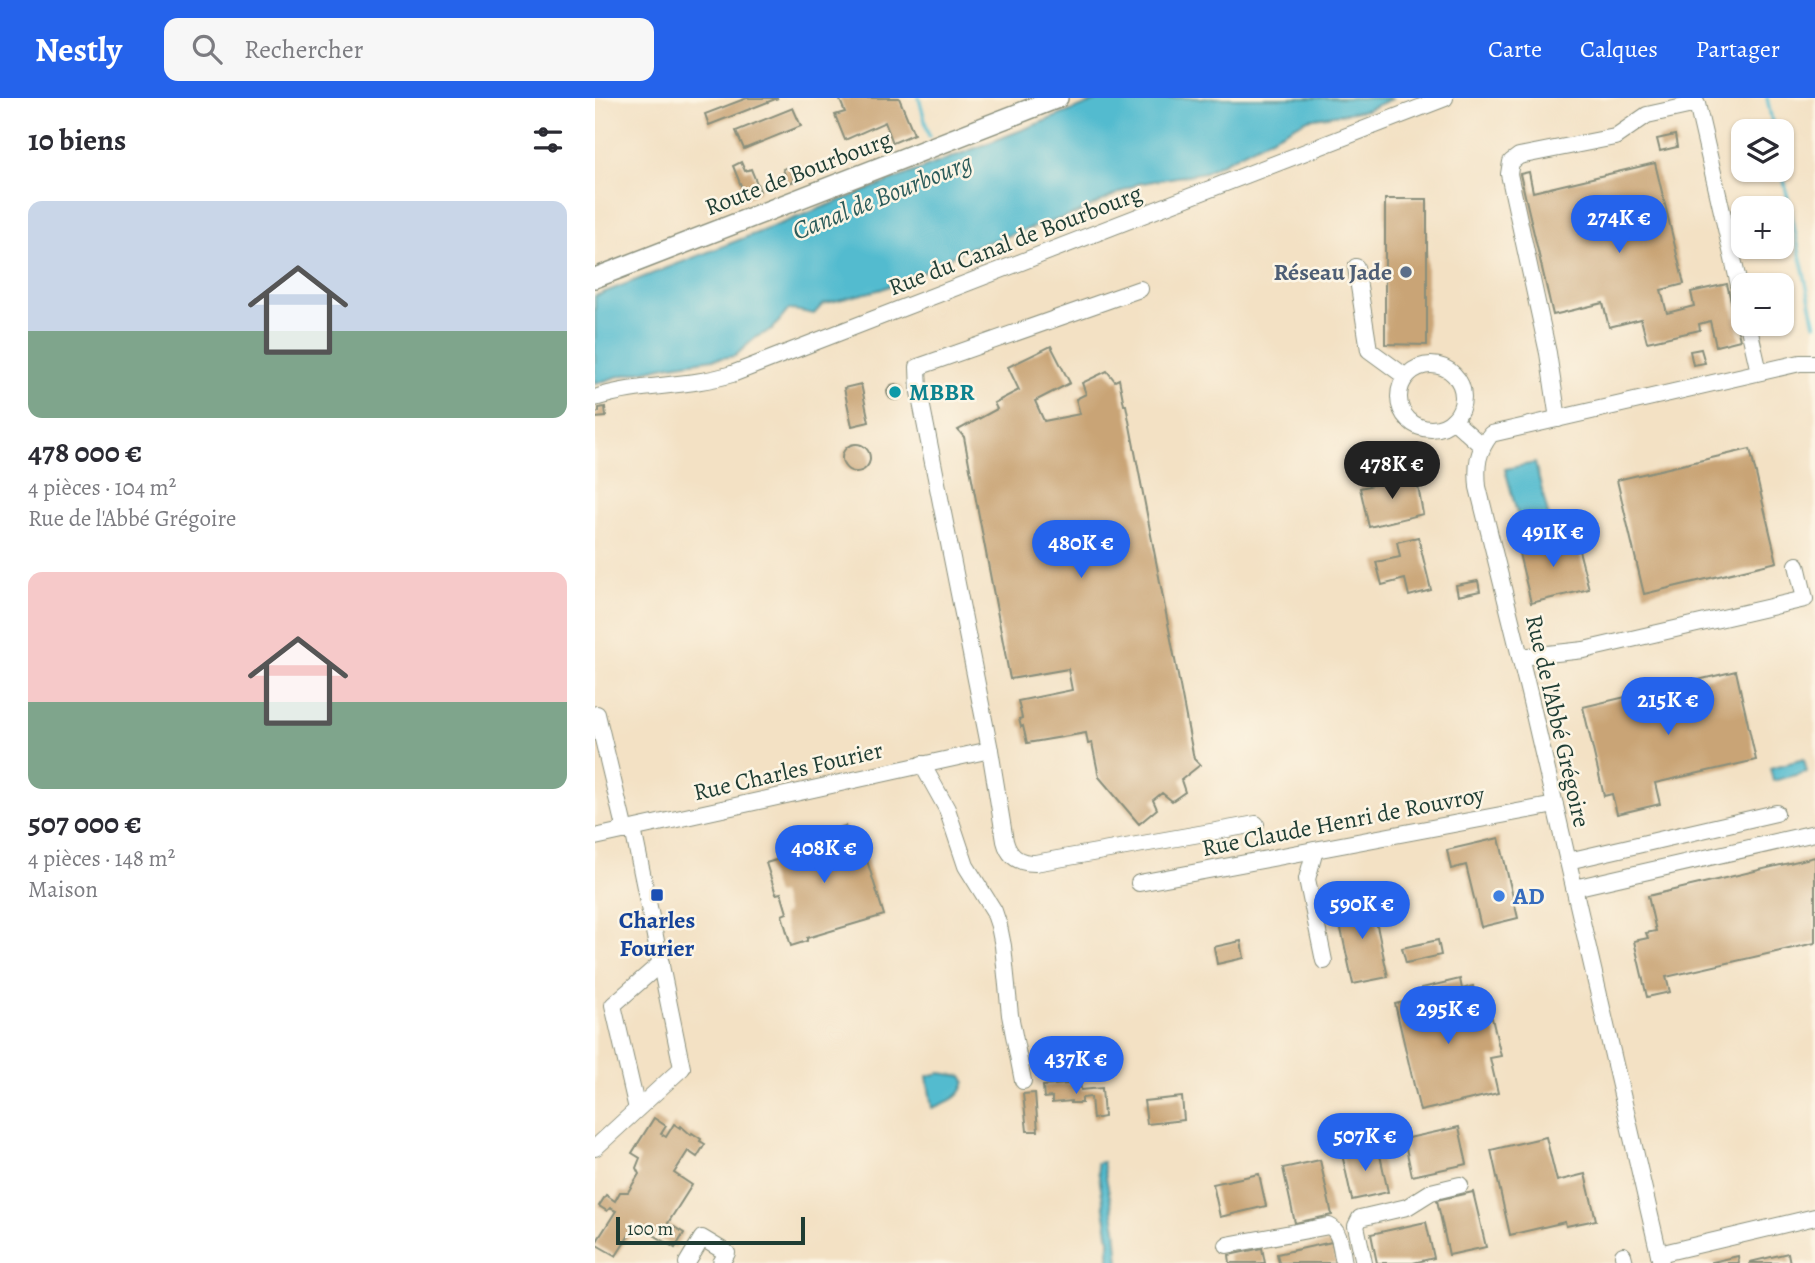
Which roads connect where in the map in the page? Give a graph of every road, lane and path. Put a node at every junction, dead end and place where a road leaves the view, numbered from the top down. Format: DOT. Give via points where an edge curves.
graph roads {
  1 [pos="1058,98"];
  2 [pos="1445,98"];
  3 [pos="1356,267"];
  4 [pos="1736,273"];
  5 [pos="595,278"];
  6 [pos="1140,289"];
  7 [pos="1751,336"];
  8 [pos="1815,363"];
  9 [pos="1759,372"];
  10 [pos="1406,377"];
  11 [pos="595,398"];
  12 [pos="1558,419"];
  13 [pos="1453,420"];
  14 [pos="1482,446"];
  15 [pos="1797,565"];
  16 [pos="1520,657"];
  17 [pos="595,715"];
  18 [pos="990,750"];
  19 [pos="922,764"];
  20 [pos="1555,805"];
  21 [pos="1776,813"];
  22 [pos="1256,824"];
  23 [pos="629,830"];
  24 [pos="1815,833"];
  25 [pos="595,837"];
  26 [pos="1315,850"];
  27 [pos="1568,861"];
  28 [pos="1139,883"];
  29 [pos="1574,888"];
  30 [pos="1324,961"];
  31 [pos="661,963"];
  32 [pos="1023,1081"];
  33 [pos="637,1109"];
  34 [pos="595,1148"];
  35 [pos="1460,1185"];
  36 [pos="1815,1217"];
  37 [pos="1227,1245"];
  38 [pos="1660,1258"];
  39 [pos="687,1263"];
  40 [pos="721,1263"];
  41 [pos="1344,1263"];
  42 [pos="1364,1263"];
  1 -- 5 [label="main road, Route de Bourbourg"];
  2 -- 11 [label="street, Rue du Canal de Bourbourg" via="732,374"];
  3 -- 10 [label="street" via="1369,350"];
  4 -- 12 [label="street" via="1697,104 1647,115 1615,137 1520,156 1511,162 1509,174"];
  6 -- 18 [label="street" via="918,367 919,392"];
  7 -- 9 [label="street"];
  8 -- 9 [label="street"];
  9 -- 12 [label="street"];
  10 -- 13 [label="street" via="1399,394 1409,420 1436,428"];
  10 -- 13 [label="street" via="1413,370 1433,365 1452,374 1462,395"];
  12 -- 14 [label="street" via="1491,434"];
  13 -- 14 [label="street"];
  14 -- 16 [label="street, Rue de l'Abbé Grégoire" via="1476,463 1478,487"];
  15 -- 16 [label="street" via="1805,599 1584,650"];
  16 -- 20 [label="street, Rue de l'Abbé Grégoire"];
  17 -- 23 [label="street"];
  18 -- 19 [label="street, Rue Charles Fourier"];
  18 -- 22 [label="street" via="1007,847 1024,863"];
  19 -- 23 [label="street, Rue Charles Fourier"];
  19 -- 32 [label="street" via="947,809 966,866 996,918"];
  20 -- 26 [label="street, Rue Claude Henri de Rouvroy"];
  20 -- 27 [label="street, Rue de l'Abbé Grégoire"];
  21 -- 27 [label="street"];
  23 -- 25 [label="street, Rue Charles Fourier"];
  23 -- 31 [label="street"];
  24 -- 29 [label="street"];
  26 -- 28 [label="street, Rue Claude Henri de Rouvroy"];
  26 -- 30 [label="street" via="1307,880"];
  27 -- 29 [label="street, Rue de l'Abbé Grégoire"];
  29 -- 38 [label="street, Rue de l'Abbé Grégoire"];
  31 -- 33 [label="street" via="683,1068"];
  31 -- 33 [label="street" via="613,1005"];
  33 -- 34 [label="street"];
  35 -- 42 [label="street" via="1431,1192 1407,1207 1360,1217 1356,1226"];
  36 -- 38 [label="street"];
  37 -- 41 [label="street" via="1328,1226 1336,1231"];
  39 -- 40 [label="street" via="702,1238 727,1253"];
}
